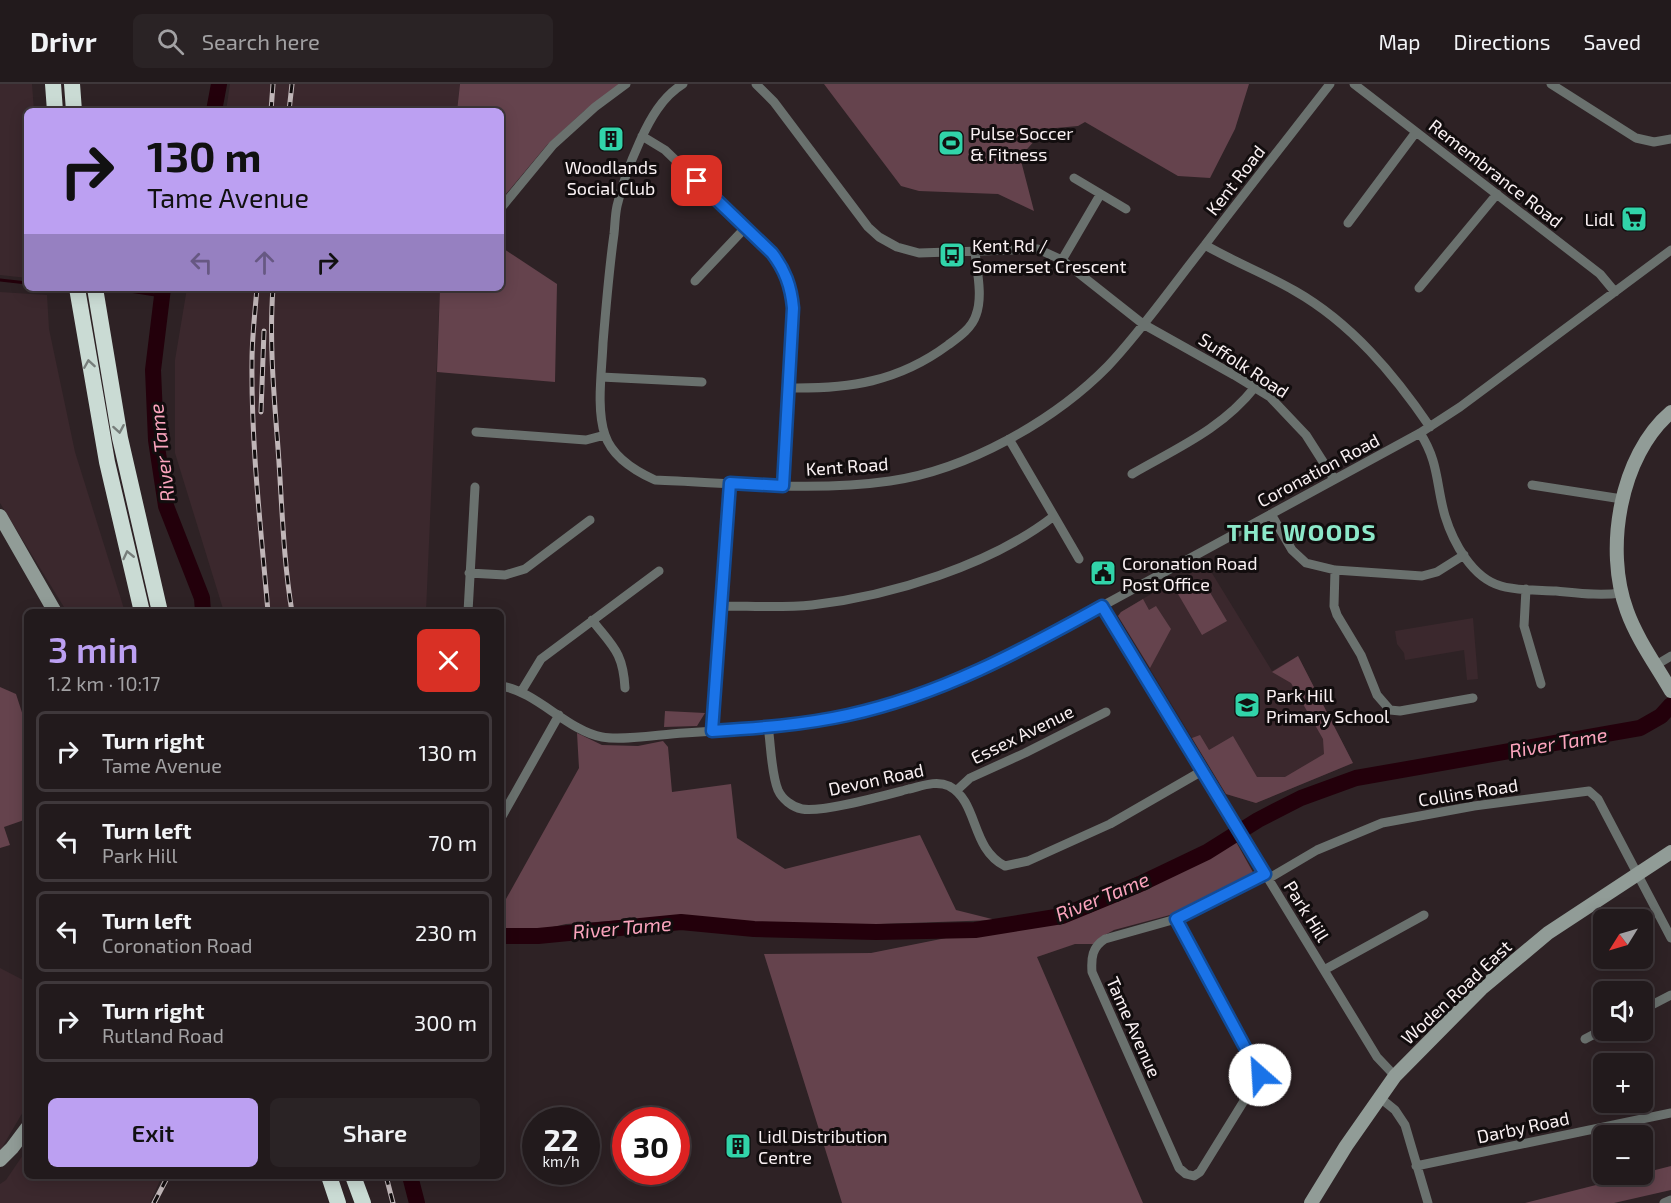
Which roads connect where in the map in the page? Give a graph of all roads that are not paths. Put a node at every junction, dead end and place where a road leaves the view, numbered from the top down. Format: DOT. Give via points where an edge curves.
graph roads {
  1 [pos="53,84"];
  2 [pos="72,84"];
  3 [pos="626,84"];
  4 [pos="756,84"];
  5 [pos="1330,84"];
  6 [pos="1354,84"];
  7 [pos="1551,84"];
  8 [pos="680,85"];
  9 [pos="55,108"];
  10 [pos="74,108"];
  11 [pos="1416,132"];
  12 [pos="642,136"];
  13 [pos="1671,139"];
  14 [pos="1074,178"];
  15 [pos="1497,194"];
  16 [pos="1100,195"];
  17 [pos="504,204"];
  18 [pos="1126,209"];
  19 [pos="1348,223"];
  20 [pos="746,227"];
  21 [pos="1205,245"];
  22 [pos="1671,250"];
  23 [pos="975,252"];
  24 [pos="1062,260"];
  25 [pos="695,281"];
  26 [pos="1419,288"];
  27 [pos="78,291"];
  28 [pos="96,291"];
  29 [pos="1615,292"];
  30 [pos="1143,324"];
  31 [pos="601,377"];
  32 [pos="702,382"];
  33 [pos="1255,387"];
  34 [pos="788,388"];
  35 [pos="1671,412"];
  36 [pos="1430,427"];
  37 [pos="476,432"];
  38 [pos="1420,433"];
  39 [pos="605,435"];
  40 [pos="1009,439"];
  41 [pos="1132,474"];
  42 [pos="1334,479"];
  43 [pos="730,483"];
  44 [pos="1532,485"];
  45 [pos="783,486"];
  46 [pos="475,487"];
  47 [pos="1622,499"];
  48 [pos="1271,514"];
  49 [pos="0,516"];
  50 [pos="1054,516"];
  51 [pos="590,520"];
  52 [pos="1464,555"];
  53 [pos="1079,559"];
  54 [pos="1335,570"];
  55 [pos="659,571"];
  56 [pos="470,573"];
  57 [pos="1526,589"];
  58 [pos="1621,593"];
  59 [pos="721,606"];
  60 [pos="1102,606"];
  61 [pos="54,609"];
  62 [pos="141,609"];
  63 [pos="160,609"];
  64 [pos="468,609"];
  65 [pos="592,620"];
  66 [pos="1671,656"];
  67 [pos="1656,665"];
  68 [pos="1541,684"];
  69 [pos="504,687"];
  70 [pos="625,688"];
  71 [pos="1670,690"];
  72 [pos="521,692"];
  73 [pos="1473,698"];
  74 [pos="1106,712"];
  75 [pos="559,715"];
  76 [pos="768,726"];
  77 [pos="712,731"];
  78 [pos="1203,771"];
  79 [pos="956,791"];
  80 [pos="504,813"];
  81 [pos="1671,852"];
  82 [pos="1637,875"];
  83 [pos="1266,877"];
  84 [pos="1424,915"];
  85 [pos="1176,919"];
  86 [pos="1671,938"];
  87 [pos="1324,970"];
  88 [pos="1671,995"];
  89 [pos="1653,1004"];
  90 [pos="1593,1035"];
  91 [pos="1585,1039"];
  92 [pos="1395,1076"];
  93 [pos="1379,1097"];
  94 [pos="1671,1113"];
  95 [pos="24,1132"];
  96 [pos="0,1160"];
  97 [pos="1416,1166"];
  98 [pos="330,1179"];
  99 [pos="354,1179"];
  100 [pos="1671,1200"];
  101 [pos="338,1203"];
  102 [pos="363,1203"];
  103 [pos="1311,1203"];
  104 [pos="1428,1203"];
  105 [pos="1664,1203"];
  1 -- 9 [label="highway"];
  2 -- 10 [label="highway"];
  3 -- 17 [label="street" via="553,145"];
  4 -- 23 [label="street" via="774,102 867,227 879,237 919,253"];
  5 -- 21 [label="street, Kent Road"];
  6 -- 11 [label="street, Remembrance Road"];
  7 -- 13 [label="street" via="1636,138 1654,142"];
  8 -- 12 [label="street, Kent Road" via="655,111"];
  11 -- 15 [label="street, Remembrance Road"];
  11 -- 19 [label="street"];
  12 -- 20 [label="street" via="665,150"];
  12 -- 31 [label="street, Kent Road" via="616,209"];
  14 -- 16 [label="street"];
  15 -- 26 [label="street"];
  15 -- 29 [label="street, Remembrance Road" via="1600,274"];
  16 -- 18 [label="street"];
  16 -- 24 [label="street"];
  20 -- 25 [label="street"];
  20 -- 34 [label="street" via="772,253 788,280 793,308"];
  21 -- 30 [label="street, Kent Road"];
  21 -- 36 [label="street" via="1298,292 1352,331 1405,391"];
  22 -- 29 [label="street, Coronation Road"];
  23 -- 24 [label="street" via="1038,249"];
  23 -- 34 [label="street" via="977,314 950,344 914,367 874,381"];
  24 -- 30 [label="street"];
  62 -- 27 [label="highway, one-way" via="107,462"];
  28 -- 63 [label="highway, one-way" via="120,438"];
  29 -- 36 [label="street, Coronation Road"];
  30 -- 33 [label="street, Suffolk Road"];
  30 -- 40 [label="street, Kent Road" via="1094,378"];
  31 -- 32 [label="street"];
  31 -- 39 [label="street, Kent Road"];
  33 -- 41 [label="street" via="1239,407 1213,428"];
  33 -- 42 [label="street, Suffolk Road" via="1296,423"];
  34 -- 45 [label="street"];
  35 -- 47 [label="street" via="1648,438"];
  36 -- 38 [label="street, Coronation Road"];
  37 -- 39 [label="street" via="586,440"];
  38 -- 42 [label="street, Coronation Road"];
  38 -- 52 [label="street" via="1434,459 1445,514"];
  39 -- 43 [label="street, Kent Road" via="629,464 655,480"];
  40 -- 45 [label="street, Kent Road" via="971,458 912,477 857,484"];
  40 -- 50 [label="street"];
  42 -- 48 [label="street, Coronation Road"];
  43 -- 45 [label="street, Kent Road"];
  43 -- 59 [label="street"];
  44 -- 47 [label="street"];
  46 -- 56 [label="street"];
  47 -- 58 [label="street" via="1617,540"];
  48 -- 54 [label="street" via="1298,558 1314,567"];
  48 -- 60 [label="street, Coronation Road"];
  49 -- 61 [label="street"];
  50 -- 53 [label="street"];
  50 -- 59 [label="street" via="987,555 894,589 812,604"];
  51 -- 56 [label="street" via="518,571 505,575"];
  52 -- 54 [label="street" via="1437,572 1422,576"];
  52 -- 57 [label="street" via="1494,583"];
  54 -- 73 [label="street" via="1337,615 1361,655 1377,695 1390,710"];
  55 -- 65 [label="street"];
  56 -- 64 [label="street"];
  57 -- 58 [label="street"];
  57 -- 68 [label="street" via="1524,626"];
  58 -- 67 [label="street" via="1635,629"];
  59 -- 77 [label="street"];
  60 -- 76 [label="street, Coronation Road" via="956,681 849,715"];
  60 -- 78 [label="street, Park Hill"];
  65 -- 70 [label="street" via="620,655"];
  65 -- 72 [label="street" via="541,659"];
  66 -- 67 [label="street"];
  67 -- 71 [label="street"];
  69 -- 72 [label="street, Coronation Road"];
  72 -- 75 [label="street, Coronation Road"];
  74 -- 79 [label="street, Essex Avenue" via="970,778"];
  75 -- 77 [label="street, Coronation Road" via="605,738"];
  75 -- 80 [label="street"];
  76 -- 77 [label="street, Coronation Road"];
  76 -- 79 [label="street, Devon Road" via="777,788 797,808 818,808 938,783"];
  78 -- 79 [label="street" via="1110,824 1013,866 991,858 970,811"];
  78 -- 83 [label="street, Park Hill"];
  81 -- 82 [label="street, Woden Road East"];
  82 -- 83 [label="street, Collins Road" via="1598,799 1589,791 1382,823"];
  82 -- 86 [label="street"];
  82 -- 92 [label="street, Woden Road East" via="1539,940 1481,989"];
  83 -- 85 [label="street, Tame Avenue"];
  83 -- 87 [label="street, Park Hill"];
  84 -- 87 [label="street"];
  85 -- 85 [label="street, Tame Avenue" via="1105,939 1092,954 1092,972 1179,1168 1194,1176 1260,1075"];
  87 -- 92 [label="street, Park Hill" via="1377,1057"];
  88 -- 89 [label="street"];
  90 -- 91 [label="street"];
  92 -- 93 [label="street, Woden Road East"];
  93 -- 97 [label="street" via="1400,1116"];
  93 -- 103 [label="street, Woden Road East"];
  94 -- 97 [label="street, Darby Road"];
  95 -- 96 [label="street"];
  97 -- 104 [label="street"];
  98 -- 101 [label="highway"];
  99 -- 102 [label="highway"];
  100 -- 105 [label="street"];
}
